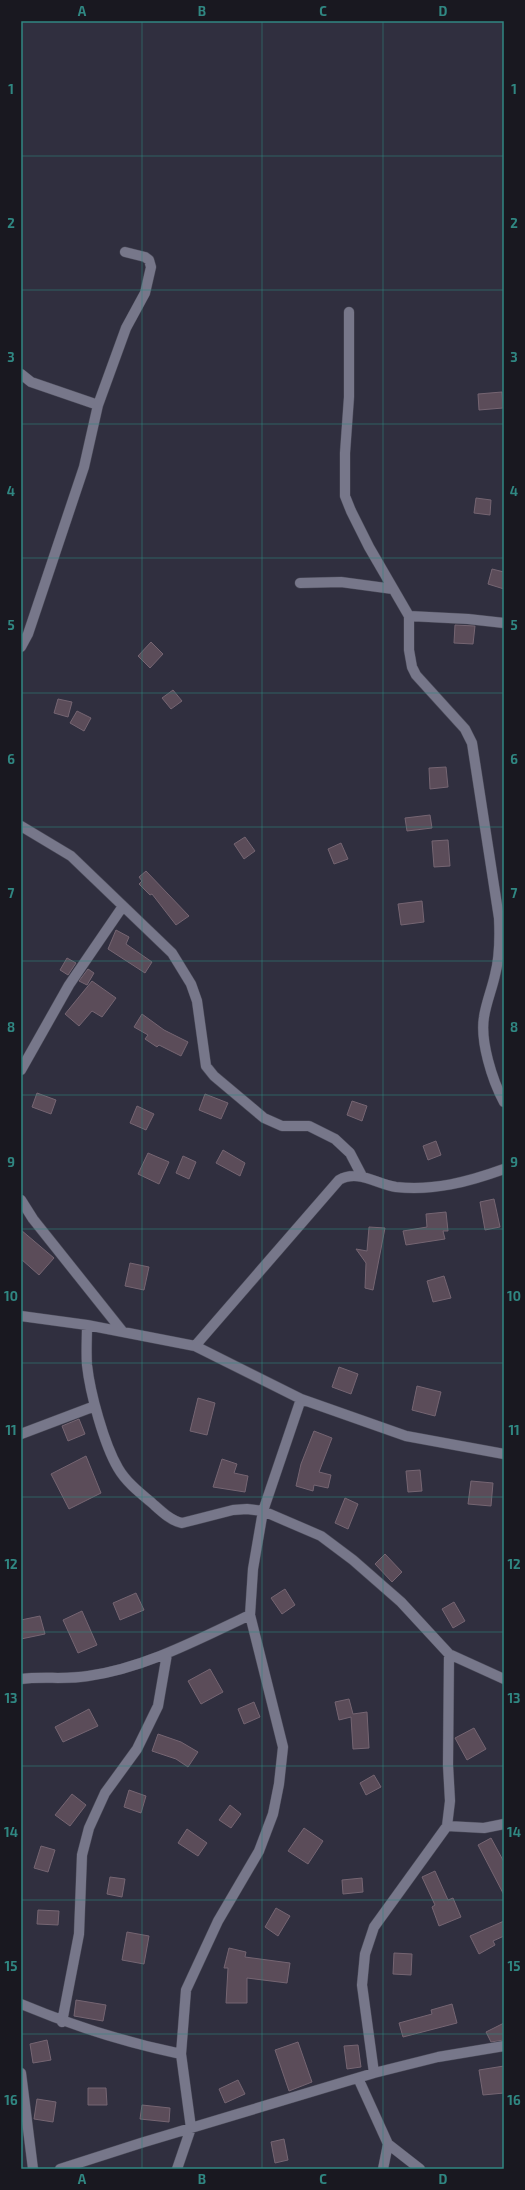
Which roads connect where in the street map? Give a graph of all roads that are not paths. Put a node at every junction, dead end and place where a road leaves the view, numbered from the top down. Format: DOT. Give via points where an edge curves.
graph roads {
  1 [pos="125,252"];
  2 [pos="349,312"];
  3 [pos="21,374"];
  4 [pos="98,405"];
  5 [pos="300,583"];
  6 [pos="393,589"];
  7 [pos="409,616"];
  8 [pos="504,623"];
  9 [pos="21,647"];
  10 [pos="21,826"];
  11 [pos="123,906"];
  12 [pos="502,918"];
  13 [pos="21,1068"];
  14 [pos="504,1102"];
  15 [pos="504,1169"];
  16 [pos="362,1176"];
  17 [pos="21,1200"];
  18 [pos="21,1316"];
  19 [pos="87,1325"];
  20 [pos="123,1332"];
  21 [pos="195,1346"];
  22 [pos="301,1400"];
  23 [pos="95,1406"];
  24 [pos="21,1434"];
  25 [pos="504,1454"];
  26 [pos="263,1511"];
  27 [pos="250,1615"];
  28 [pos="167,1654"];
  29 [pos="448,1654"];
  30 [pos="21,1679"];
  31 [pos="504,1679"];
  32 [pos="504,1824"];
  33 [pos="447,1826"];
  34 [pos="21,2004"];
  35 [pos="62,2022"];
  36 [pos="504,2046"];
  37 [pos="181,2054"];
  38 [pos="21,2073"];
  39 [pos="374,2073"];
  40 [pos="358,2078"];
  41 [pos="191,2128"];
  42 [pos="388,2144"];
  43 [pos="33,2169"];
  44 [pos="60,2169"];
  45 [pos="177,2169"];
  46 [pos="383,2169"];
  47 [pos="420,2169"];
  1 -- 4 [label="street" via="145,257 151,267 145,293 126,328"];
  2 -- 6 [label="street" via="345,496 350,511"];
  3 -- 4 [label="street" via="31,382"];
  4 -- 9 [label="street" via="72,508 28,634"];
  5 -- 6 [label="street" via="341,582"];
  6 -- 7 [label="street"];
  7 -- 8 [label="street"];
  7 -- 12 [label="street" via="409,650 414,671 421,682 465,729 472,743"];
  10 -- 11 [label="street" via="71,856"];
  11 -- 13 [label="street" via="69,985"];
  11 -- 16 [label="street" via="172,953 191,984 197,1001 206,1066 214,1076 264,1118 282,1126 309,1126 335,1139 350,1153"];
  12 -- 14 [label="street" via="501,946 484,1016 483,1033 485,1050"];
  15 -- 16 [label="street" via="476,1179 435,1188 394,1187"];
  16 -- 21 [label="street" via="345,1176 339,1180"];
  17 -- 20 [label="street" via="33,1219"];
  18 -- 19 [label="street"];
  19 -- 20 [label="street"];
  19 -- 23 [label="street" via="87,1366"];
  20 -- 21 [label="street"];
  21 -- 22 [label="street"];
  22 -- 25 [label="street" via="406,1436"];
  22 -- 26 [label="street"];
  23 -- 24 [label="street"];
  23 -- 26 [label="street" via="118,1468 127,1480 175,1522 190,1522 233,1510"];
  26 -- 27 [label="street" via="253,1569"];
  26 -- 29 [label="street" via="321,1536 353,1560 401,1602"];
  27 -- 28 [label="street"];
  27 -- 37 [label="street" via="282,1747 279,1784 273,1814 259,1851 218,1921 186,1990"];
  28 -- 30 [label="street" via="87,1677"];
  28 -- 35 [label="street" via="158,1706 137,1749 105,1793 89,1828 82,1855 79,1934"];
  29 -- 31 [label="street"];
  29 -- 33 [label="street" via="450,1801"];
  32 -- 33 [label="street" via="484,1828"];
  33 -- 39 [label="street" via="374,1927 365,1954 362,1985"];
  34 -- 35 [label="street"];
  35 -- 37 [label="street" via="125,2042"];
  36 -- 39 [label="street" via="438,2057"];
  37 -- 41 [label="street"];
  38 -- 43 [label="street"];
  39 -- 40 [label="street"];
  40 -- 41 [label="street"];
  40 -- 42 [label="street"];
  41 -- 44 [label="street"];
  41 -- 45 [label="street"];
  42 -- 46 [label="street"];
  42 -- 47 [label="street"];
}
